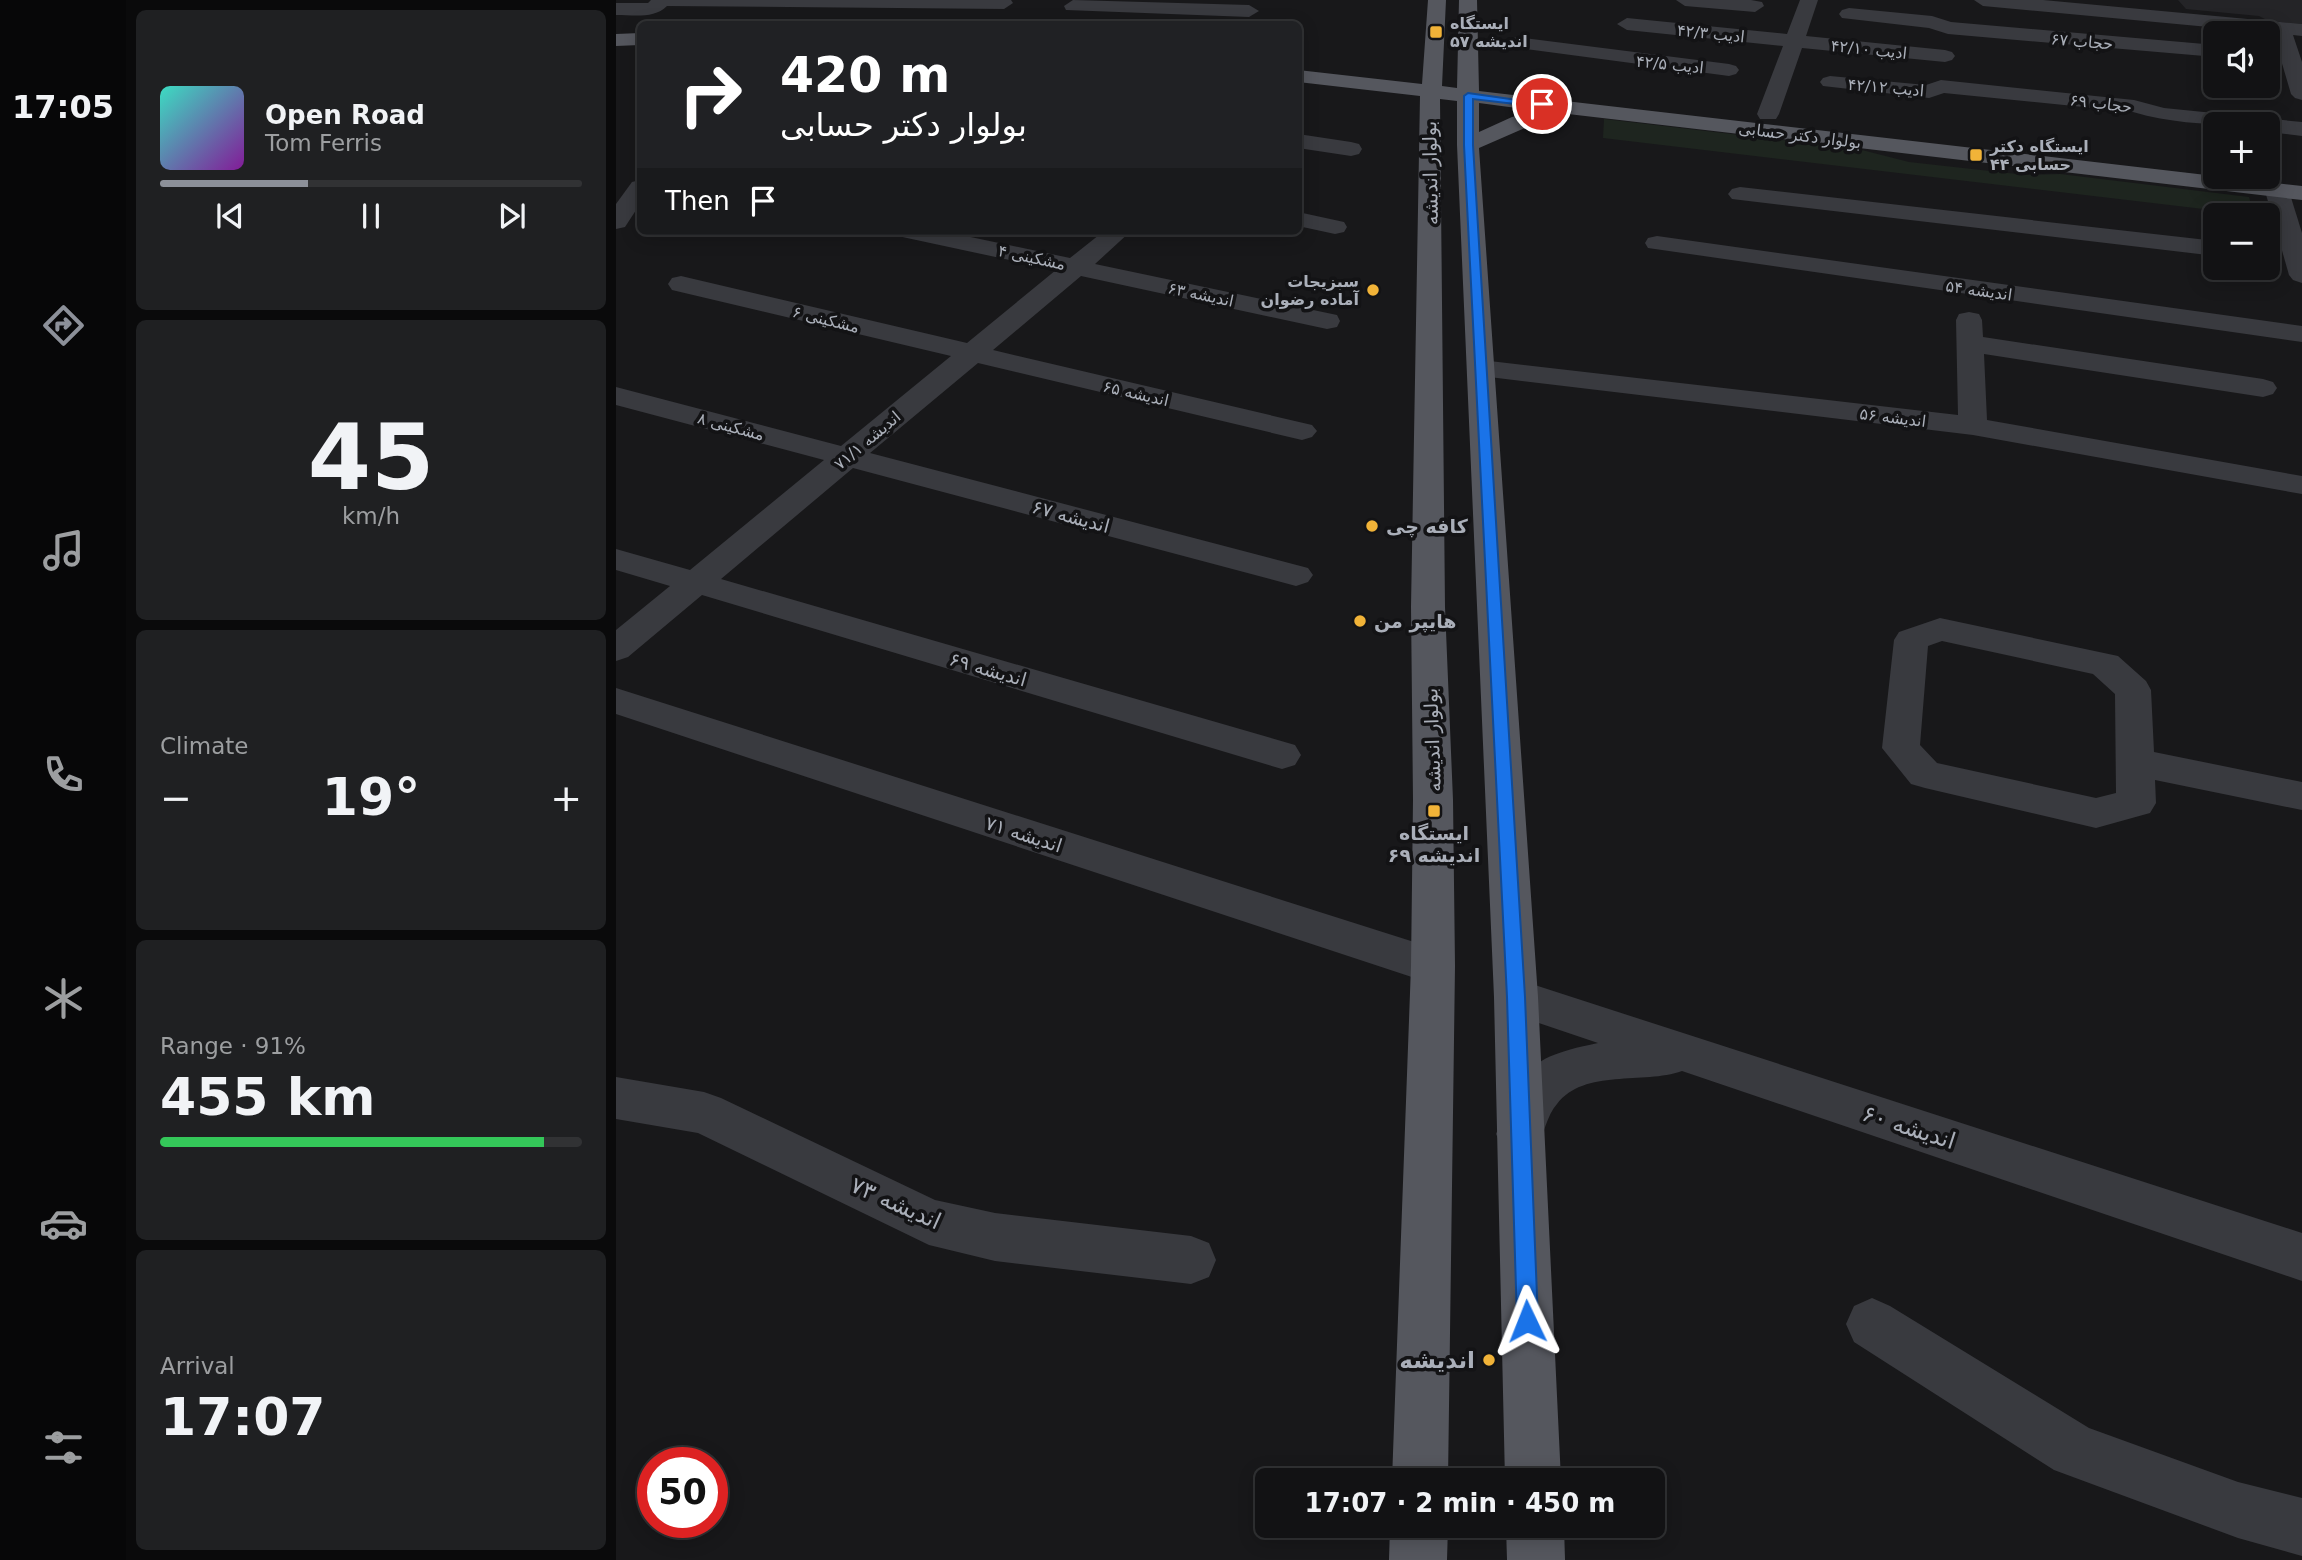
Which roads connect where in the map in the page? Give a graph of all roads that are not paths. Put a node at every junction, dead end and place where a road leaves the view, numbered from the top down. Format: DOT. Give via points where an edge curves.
graph roads {
  1 [pos="896,0"];
  2 [pos="1437,0"];
  3 [pos="1468,0"];
  4 [pos="1640,0"];
  5 [pos="1685,0"];
  6 [pos="1809,0"];
  7 [pos="1983,0"];
  8 [pos="1004,3"];
  9 [pos="1075,3"];
  10 [pos="1755,6"];
  11 [pos="616,9"];
  12 [pos="1249,11"];
  13 [pos="1849,14"];
  14 [pos="1066,21"];
  15 [pos="1627,24"];
  16 [pos="1948,28"];
  17 [pos="2281,28"];
  18 [pos="2302,30"];
  19 [pos="637,39"];
  20 [pos="616,40"];
  21 [pos="1794,41"];
  22 [pos="1517,43"];
  23 [pos="2203,50"];
  24 [pos="637,53"];
  25 [pos="1611,53"];
  26 [pos="616,54"];
  27 [pos="1945,56"];
  28 [pos="2296,59"];
  29 [pos="1729,71"];
  30 [pos="1302,72"];
  31 [pos="1830,82"];
  32 [pos="1432,84"];
  33 [pos="1941,86"];
  34 [pos="1468,88"];
  35 [pos="2302,94"];
  36 [pos="1586,110"];
  37 [pos="1768,114"];
  38 [pos="1415,117"];
  39 [pos="2203,118"];
  40 [pos="2280,126"];
  41 [pos="2302,129"];
  42 [pos="1302,142"];
  43 [pos="1468,145"];
  44 [pos="1351,149"];
  45 [pos="2203,162"];
  46 [pos="2203,173"];
  47 [pos="2302,173"];
  48 [pos="636,178"];
  49 [pos="2280,178"];
  50 [pos="2280,183"];
  51 [pos="2276,189"];
  52 [pos="2302,193"];
  53 [pos="1740,194"];
  54 [pos="1302,220"];
  55 [pos="616,222"];
  56 [pos="1335,227"];
  57 [pos="926,235"];
  58 [pos="1114,235"];
  59 [pos="1657,243"];
  60 [pos="2203,247"];
  61 [pos="2280,260"];
  62 [pos="1075,267"];
  63 [pos="2301,268"];
  64 [pos="681,284"];
  65 [pos="1967,288"];
  66 [pos="1327,321"];
  67 [pos="2302,334"];
  68 [pos="1969,343"];
  69 [pos="970,354"];
  70 [pos="1481,368"];
  71 [pos="2263,388"];
  72 [pos="616,396"];
  73 [pos="1973,426"];
  74 [pos="1302,431"];
  75 [pos="847,456"];
  76 [pos="2302,485"];
  77 [pos="616,559"];
  78 [pos="1296,575"];
  79 [pos="695,583"];
  80 [pos="616,649"];
  81 [pos="616,701"];
  82 [pos="1282,755"];
  83 [pos="2135,762"];
  84 [pos="2302,796"];
  85 [pos="1433,966"];
  86 [pos="1516,997"];
  87 [pos="1702,1059"];
  88 [pos="616,1098"];
  89 [pos="1520,1134"];
  90 [pos="2302,1257"];
  91 [pos="1191,1260"];
  92 [pos="1872,1324"];
  93 [pos="1420,1468"];
  94 [pos="1533,1468"];
  95 [pos="2302,1527"];
  96 [pos="1419,1538"];
  97 [pos="1535,1538"];
  98 [pos="1418,1560"];
  99 [pos="1536,1560"];
  1 -- 8 [label="street"];
  1 -- 11 [label="street" via="662,0 653,9"];
  2 -- 32 [label="main road, بولوار اندیشه"];
  3 -- 34 [label="main road, بولوار اندیشه"];
  4 -- 15 [label="street"];
  5 -- 10 [label="street"];
  6 -- 21 [label="street"];
  7 -- 17 [label="street"];
  9 -- 12 [label="street"];
  9 -- 14 [label="street"];
  13 -- 16 [label="street, حجاب ۶۷" via="1932,22"];
  15 -- 21 [label="street, ادیب ۴۲/۳"];
  15 -- 25 [label="street"];
  16 -- 23 [label="street, حجاب ۶۷"];
  16 -- 27 [label="street"];
  17 -- 18 [label="street"];
  17 -- 28 [label="street"];
  19 -- 20 [label="main road"];
  21 -- 27 [label="street, ادیب ۴۲/۱۰"];
  21 -- 37 [label="street"];
  22 -- 25 [label="street, ادیب ۴۲/۵"];
  24 -- 26 [label="main road"];
  25 -- 29 [label="street, ادیب ۴۲/۵" via="1629,60"];
  27 -- 33 [label="street"];
  28 -- 35 [label="street"];
  30 -- 32 [label="main road, بولوار دکتر حسابی"];
  30 -- 38 [label="main road" via="1362,92"];
  31 -- 33 [label="street, ادیب ۴۲/۱۲" via="1929,92"];
  32 -- 34 [label="main road, بولوار دکتر حسابی"];
  32 -- 38 [label="main road, بولوار اندیشه"];
  33 -- 39 [label="street, حجاب ۶۹" via="2134,106"];
  34 -- 36 [label="main road, بولوار دکتر حسابی"];
  34 -- 37 [label="main road, بولوار دکتر حسابی"];
  34 -- 43 [label="main road, بولوار اندیشه"];
  36 -- 43 [label="main road" via="1520,122"];
  36 -- 46 [label="main road, بولوار دکتر حسابی"];
  37 -- 45 [label="main road, بولوار دکتر حسابی"];
  38 -- 85 [label="main road, بولوار اندیشه" via="1431,243 1428,607"];
  40 -- 41 [label="street"];
  42 -- 44 [label="street"];
  43 -- 70 [label="main road, بولوار اندیشه"];
  47 -- 49 [label="main road, بولوار دکتر حسابی"];
  48 -- 55 [label="street"];
  50 -- 52 [label="main road, بولوار دکتر حسابی"];
  51 -- 63 [label="street"];
  53 -- 60 [label="street"];
  54 -- 56 [label="street"];
  57 -- 62 [label="street, مشکینی ۴"];
  58 -- 62 [label="street, اندیشه ۷۱/۱"];
  59 -- 65 [label="street, اندیشه ۵۴"];
  61 -- 63 [label="street"];
  62 -- 66 [label="street, اندیشه ۶۳"];
  62 -- 69 [label="street, اندیشه ۷۱/۱"];
  64 -- 69 [label="street, مشکینی ۶"];
  65 -- 67 [label="street, اندیشه ۵۴"];
  65 -- 68 [label="street"];
  68 -- 71 [label="street"];
  68 -- 73 [label="street"];
  69 -- 74 [label="street, اندیشه ۶۵"];
  69 -- 75 [label="street, اندیشه ۷۱/۱"];
  70 -- 73 [label="street, اندیشه ۵۶"];
  70 -- 86 [label="main road, بولوار اندیشه"];
  72 -- 75 [label="street, مشکینی ۸"];
  73 -- 76 [label="street, اندیشه ۵۶"];
  75 -- 78 [label="street, اندیشه ۶۷"];
  75 -- 79 [label="street, اندیشه ۷۱/۱"];
  77 -- 79 [label="street, اندیشه ۶۹"];
  79 -- 80 [label="street, اندیشه ۷۱/۱"];
  79 -- 82 [label="street, اندیشه ۶۹"];
  81 -- 85 [label="street, اندیشه ۷۱"];
  83 -- 83 [label="street" via="2133,690 2105,665 1940,629 1911,640 1901,748 1925,774 2096,813 2136,803"];
  83 -- 84 [label="street"];
  85 -- 93 [label="main road, بولوار اندیشه"];
  86 -- 87 [label="street, اندیشه ۶۰"];
  86 -- 89 [label="main road, بولوار اندیشه"];
  87 -- 89 [label="street" via="1659,1055 1564,1070 1538,1091"];
  87 -- 90 [label="street, اندیشه ۶۰"];
  88 -- 91 [label="street, اندیشه ۷۳" via="704,1113 929,1222 995,1237"];
  89 -- 94 [label="main road, بولوار اندیشه"];
  92 -- 95 [label="street" via="2074,1450 2238,1510"];
  96 -- 98 [label="main road"];
  97 -- 99 [label="main road"];
}
